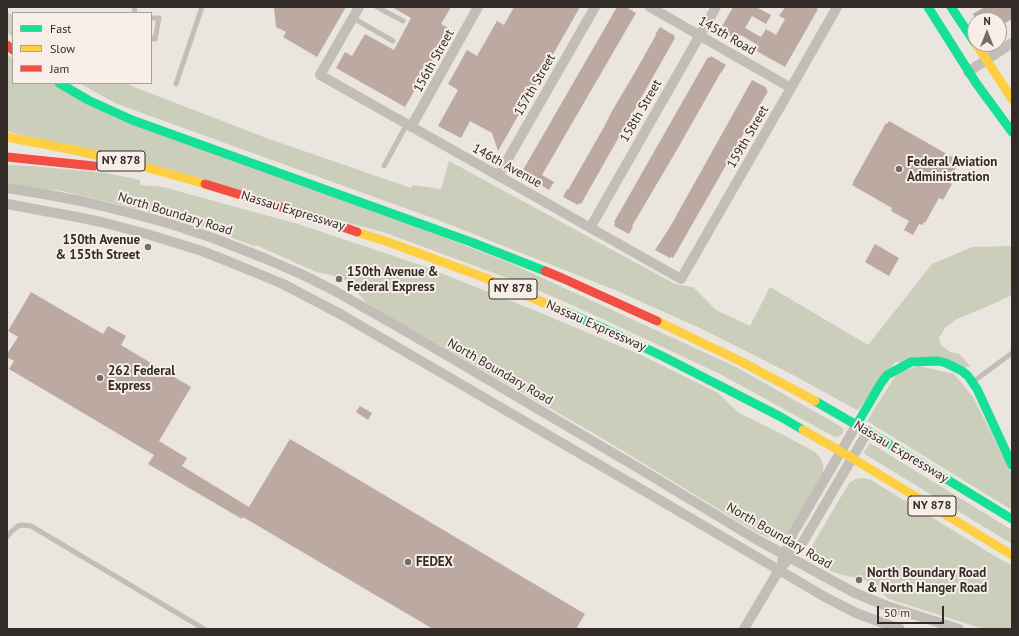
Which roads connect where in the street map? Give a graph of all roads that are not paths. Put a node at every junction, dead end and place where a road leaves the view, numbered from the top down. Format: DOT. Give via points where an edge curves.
graph roads {
  1 [pos="202,7"];
  2 [pos="359,7"];
  3 [pos="378,7"];
  4 [pos="478,7"];
  5 [pos="595,7"];
  6 [pos="650,7"];
  7 [pos="716,7"];
  8 [pos="837,7"];
  9 [pos="928,7"];
  10 [pos="951,7"];
  11 [pos="152,18"];
  12 [pos="352,18"];
  13 [pos="403,21"];
  14 [pos="967,31"];
  15 [pos="699,35"];
  16 [pos="152,38"];
  17 [pos="394,41"];
  18 [pos="1012,43"];
  19 [pos="981,52"];
  20 [pos="986,60"];
  21 [pos="968,72"];
  22 [pos="61,84"];
  23 [pos="176,84"];
  24 [pos="791,88"];
  25 [pos="1012,100"];
  26 [pos="409,126"];
  27 [pos="1012,132"];
  28 [pos="7,137"];
  29 [pos="7,158"];
  30 [pos="384,166"];
  31 [pos="105,167"];
  32 [pos="121,170"];
  33 [pos="498,176"];
  34 [pos="7,188"];
  35 [pos="232,193"];
  36 [pos="7,204"];
  37 [pos="590,228"];
  38 [pos="681,279"];
  39 [pos="1012,353"];
  40 [pos="972,382"];
  41 [pos="857,424"];
  42 [pos="868,431"];
  43 [pos="841,451"];
  44 [pos="852,458"];
  45 [pos="1012,465"];
  46 [pos="1012,519"];
  47 [pos="7,537"];
  48 [pos="1012,555"];
  49 [pos="787,556"];
  50 [pos="779,570"];
  51 [pos="204,629"];
  52 [pos="744,629"];
  53 [pos="900,629"];
  54 [pos="960,629"];
  1 -- 23 [label="lane"];
  2 -- 12 [label="street"];
  3 -- 13 [label="lane"];
  4 -- 26 [label="street, 156th Street"];
  5 -- 33 [label="street, 157th Street"];
  6 -- 15 [label="street, 145th Road"];
  7 -- 15 [label="street, 158th Street"];
  8 -- 24 [label="street, 159th Street"];
  9 -- 21 [label="main road"];
  10 -- 14 [label="main road"];
  11 -- 16 [label="lane" via="159,18 155,39"];
  12 -- 17 [label="lane"];
  12 -- 26 [label="street, 146th Avenue" via="320,75"];
  15 -- 24 [label="street, 145th Road"];
  15 -- 37 [label="street, 158th Street"];
  18 -- 20 [label="street"];
  19 -- 20 [label="main road"];
  20 -- 21 [label="street"];
  20 -- 25 [label="main road"];
  21 -- 27 [label="main road"];
  22 -- 41 [label="main road, Nassau Expressway / NY 878" via="132,120 440,231 568,281 711,346"];
  24 -- 38 [label="street, 159th Street"];
  26 -- 30 [label="lane"];
  26 -- 33 [label="street, 146th Avenue"];
  28 -- 35 [label="main road, Nassau Expressway / NY 878" via="144,167"];
  29 -- 31 [label="main road"];
  32 -- 35 [label="main road"];
  33 -- 37 [label="street, 146th Avenue"];
  34 -- 49 [label="street, North Boundary Road" via="103,206 193,230 333,290"];
  35 -- 43 [label="main road, Nassau Expressway / NY 878" via="385,241 543,302 691,370"];
  36 -- 50 [label="street, North Boundary Road" via="77,216 147,234 213,255 284,284 355,322"];
  37 -- 38 [label="street, 146th Avenue"];
  39 -- 40 [label="lane"];
  40 -- 41 [label="main road" via="962,371 946,363 928,360 911,362 888,375"];
  40 -- 45 [label="main road"];
  41 -- 42 [label="main road, Nassau Expressway / NY 878"];
  41 -- 43 [label="street"];
  42 -- 44 [label="street"];
  42 -- 46 [label="main road, Nassau Expressway / NY 878"];
  43 -- 44 [label="main road, Nassau Expressway / NY 878"];
  43 -- 49 [label="street" via="792,536"];
  44 -- 48 [label="main road, Nassau Expressway / NY 878"];
  44 -- 49 [label="street" via="803,542"];
  47 -- 51 [label="lane" via="18,526 31,526"];
  49 -- 50 [label="street"];
  49 -- 54 [label="street, North Boundary Road" via="865,597"];
  50 -- 52 [label="street"];
  50 -- 53 [label="street, North Boundary Road" via="845,608"];
}
